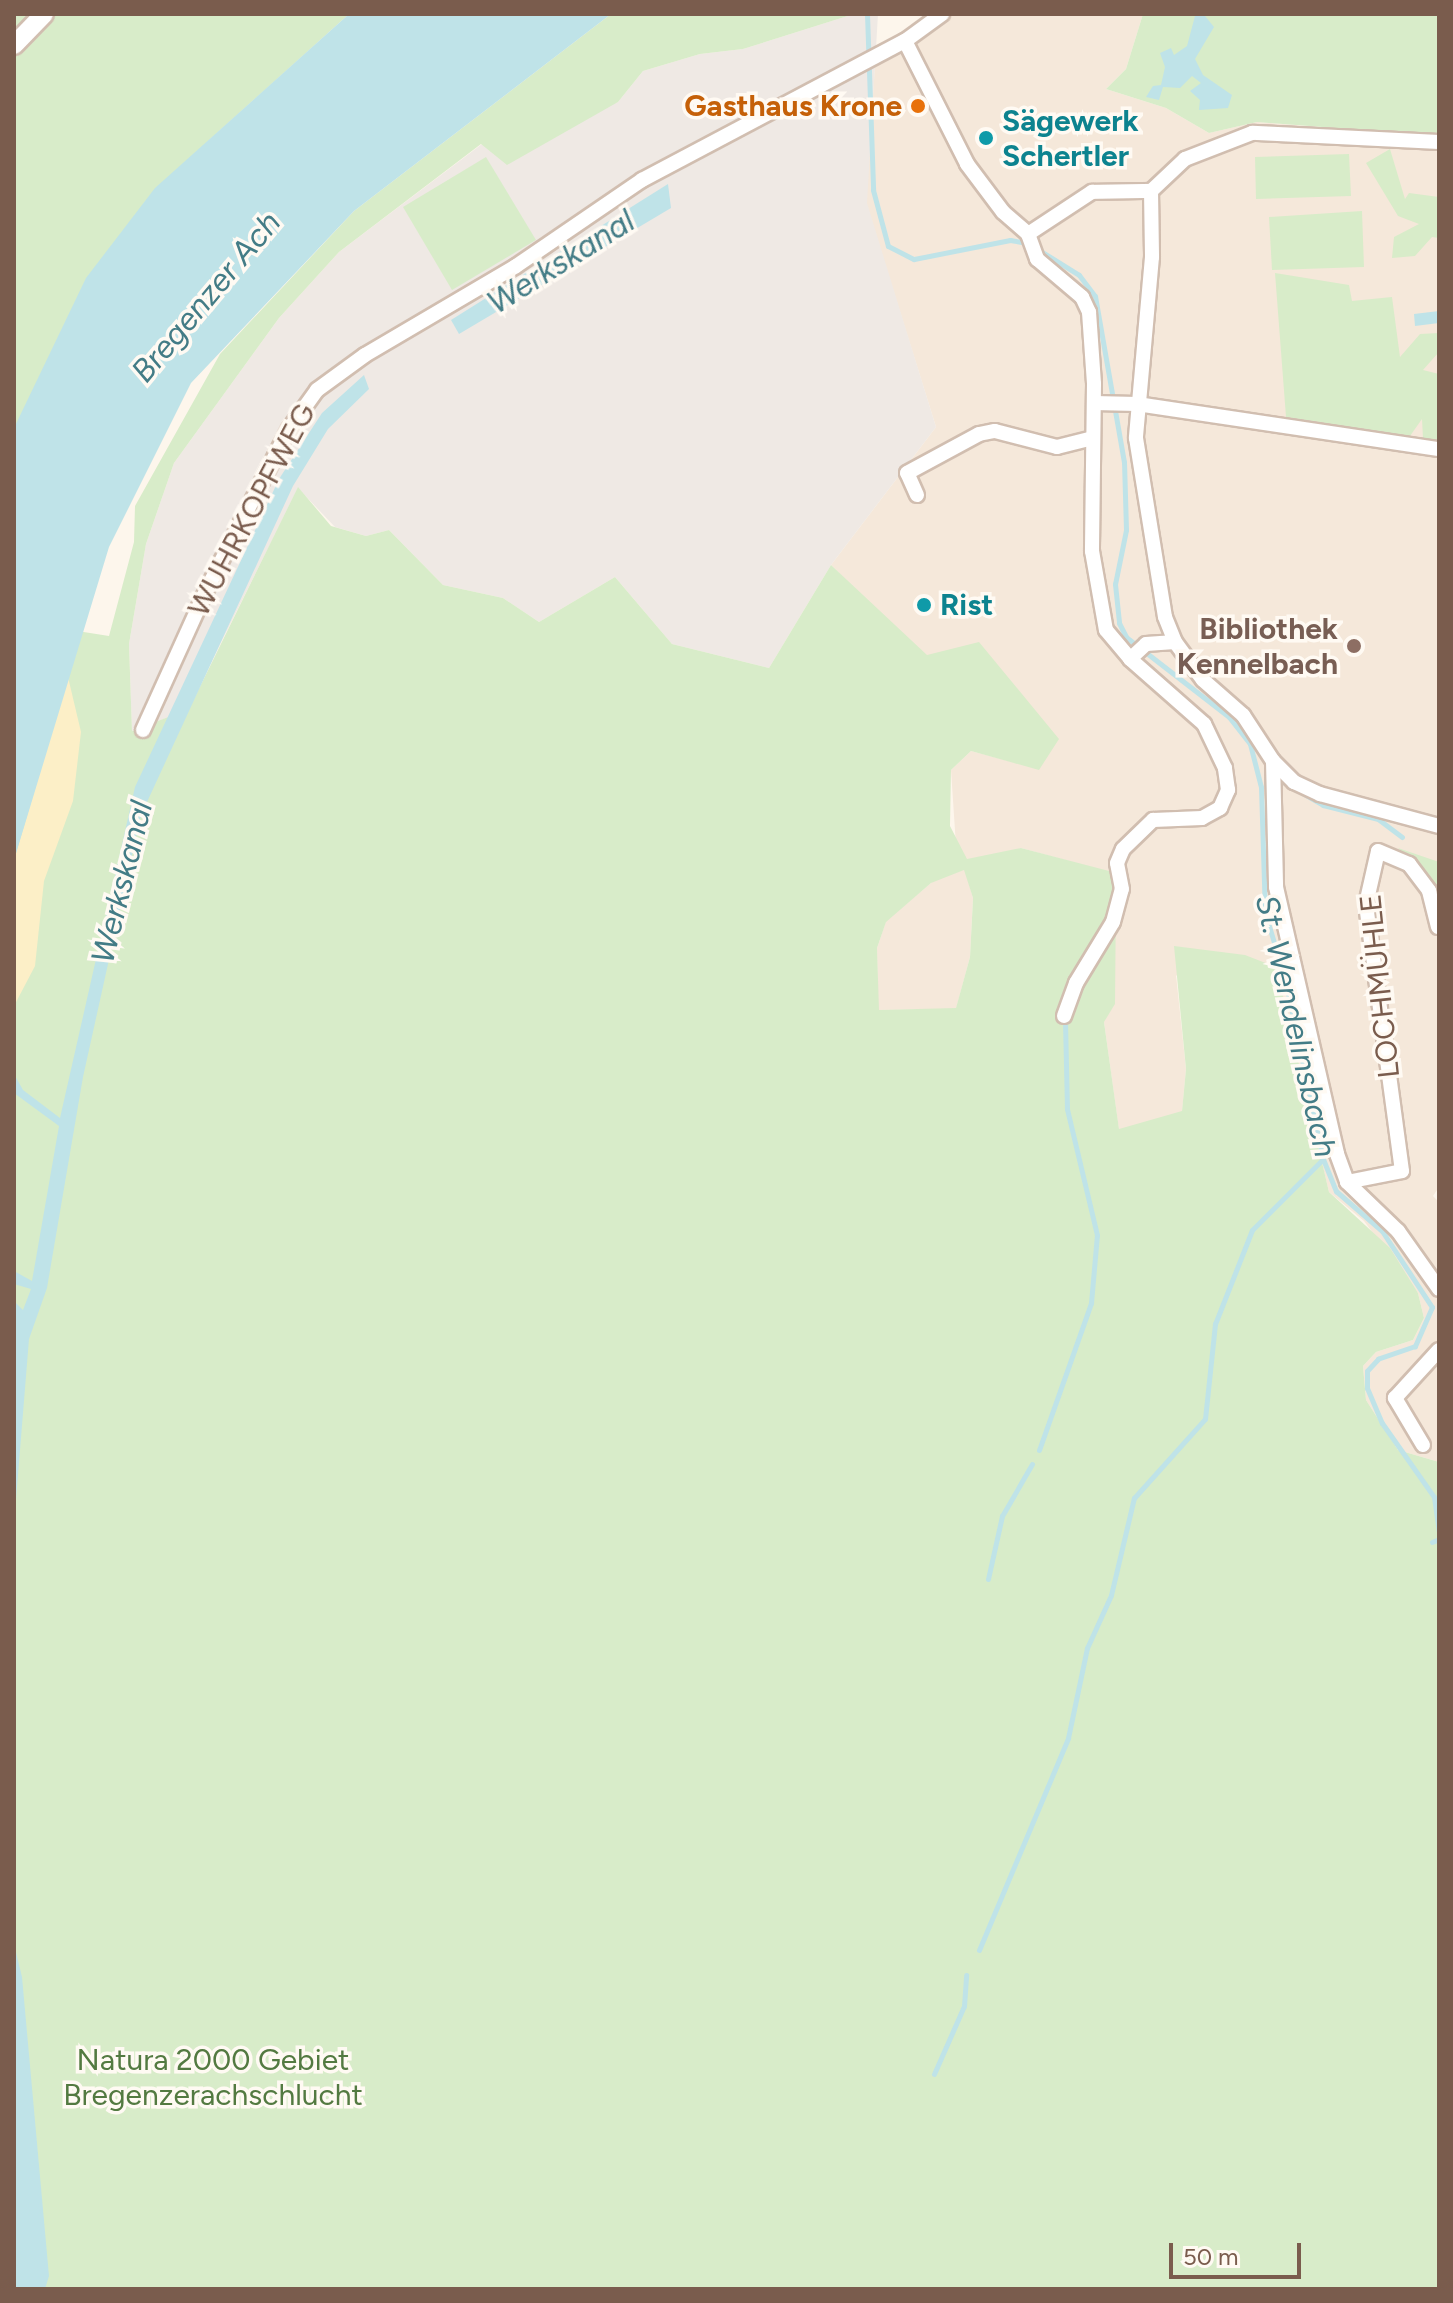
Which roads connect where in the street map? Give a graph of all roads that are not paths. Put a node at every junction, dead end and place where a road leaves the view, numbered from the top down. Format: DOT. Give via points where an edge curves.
graph roads {
  1 [pos="44,14"];
  2 [pos="942,14"];
  3 [pos="905,41"];
  4 [pos="14,45"];
  5 [pos="1439,142"];
  6 [pos="1151,191"];
  7 [pos="1030,242"];
  8 [pos="1098,403"];
  9 [pos="1133,403"];
  10 [pos="1093,438"];
  11 [pos="1439,449"];
  12 [pos="917,495"];
  13 [pos="1175,642"];
  14 [pos="1137,652"];
  15 [pos="143,730"];
  16 [pos="1273,761"];
  17 [pos="1439,826"];
  18 [pos="1438,927"];
  19 [pos="1064,1016"];
  20 [pos="1347,1182"];
  21 [pos="1439,1289"];
  22 [pos="1439,1350"];
  23 [pos="1423,1445"];
  1 -- 4 [label="street"];
  2 -- 3 [label="street, WUHRKOPFWEG"];
  3 -- 7 [label="street" via="967,164"];
  3 -- 15 [label="street, WUHRKOPFWEG" via="654,172 317,390 289,429 207,589"];
  5 -- 6 [label="street" via="1252,133 1185,159"];
  6 -- 7 [label="street" via="1092,192"];
  6 -- 9 [label="street" via="1146,341"];
  7 -- 8 [label="street" via="1082,297 1089,312"];
  8 -- 9 [label="street"];
  8 -- 10 [label="street"];
  9 -- 11 [label="street"];
  9 -- 13 [label="street" via="1139,477"];
  10 -- 12 [label="street" via="1057,447 995,431 979,434 907,473"];
  10 -- 14 [label="street" via="1091,530 1106,630"];
  13 -- 14 [label="street"];
  13 -- 16 [label="street" via="1203,680 1243,715"];
  14 -- 19 [label="street" via="1204,724 1225,768 1228,790 1220,808 1202,818 1153,820 1136,832 1117,863 1122,889 1113,922 1076,983"];
  16 -- 17 [label="street" via="1294,782 1320,794"];
  16 -- 20 [label="street" via="1276,887 1321,1094"];
  18 -- 20 [label="street, LOCHMÜHLE" via="1429,891 1409,864 1378,851 1366,904 1402,1171"];
  20 -- 21 [label="street" via="1398,1231"];
  22 -- 23 [label="street" via="1395,1398"];
}
